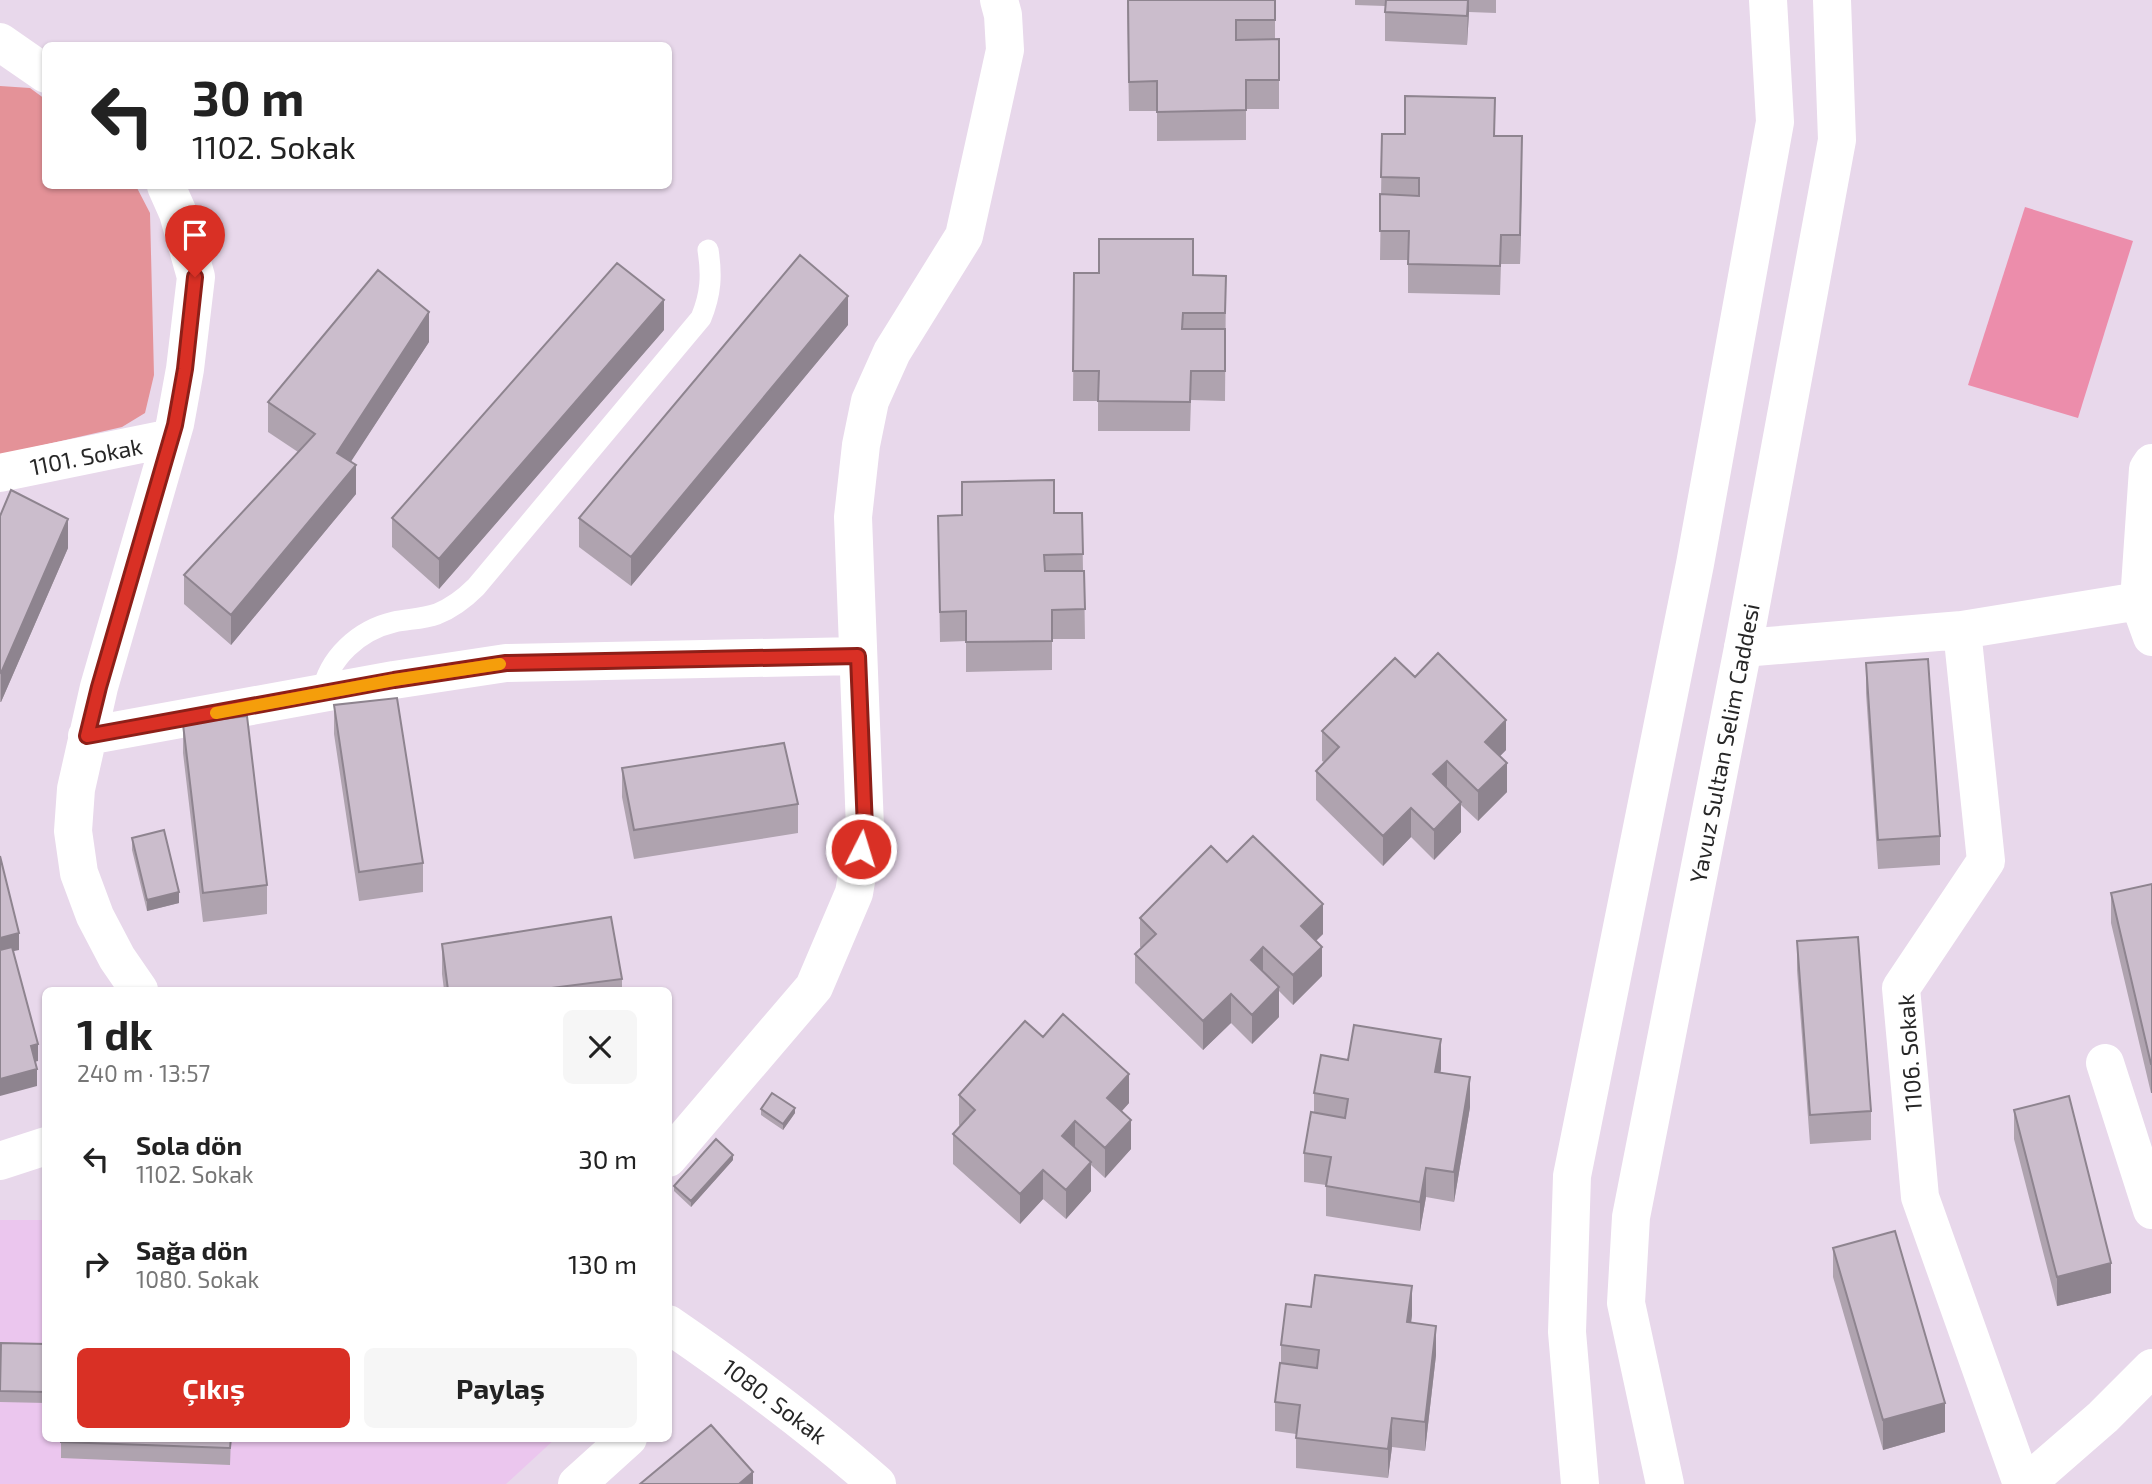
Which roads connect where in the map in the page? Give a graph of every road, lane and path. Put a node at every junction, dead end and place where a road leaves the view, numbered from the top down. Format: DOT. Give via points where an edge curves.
graph roads {
  1 [pos="999,0"];
  2 [pos="1768,0"];
  3 [pos="1832,0"];
  4 [pos="4,49"];
  5 [pos="42,72"];
  6 [pos="167,189"];
  7 [pos="708,250"];
  8 [pos="172,438"];
  9 [pos="2152,463"];
  10 [pos="0,473"];
  11 [pos="2139,601"];
  12 [pos="1962,630"];
  13 [pos="2152,637"];
  14 [pos="1743,648"];
  15 [pos="858,656"];
  16 [pos="322,694"];
  17 [pos="87,736"];
  18 [pos="137,987"];
  19 [pos="2105,1063"];
  20 [pos="42,1147"];
  21 [pos="672,1153"];
  22 [pos="0,1161"];
  23 [pos="2152,1210"];
  24 [pos="672,1327"];
  25 [pos="2152,1368"];
  26 [pos="624,1442"];
  27 [pos="577,1484"];
  28 [pos="877,1484"];
  29 [pos="1580,1484"];
  30 [pos="1665,1484"];
  31 [pos="2024,1484"];
  1 -- 15 [label="street" via="1004,50 964,236 892,352 870,401 853,517"];
  2 -- 29 [label="street" via="1775,122 1695,564 1572,1177 1567,1332"];
  3 -- 14 [label="street, Yavuz Sultan Selim Caddesi" via="1837,140"];
  4 -- 5 [label="street"];
  6 -- 8 [label="street" via="195,277"];
  7 -- 16 [label="lane" via="710,295 701,318 476,587 437,614 393,622 361,637 336,658"];
  8 -- 10 [label="street, 1101. Sokak"];
  8 -- 17 [label="street"];
  9 -- 11 [label="street"];
  11 -- 12 [label="street"];
  11 -- 13 [label="street"];
  12 -- 14 [label="street"];
  12 -- 31 [label="street, 1106. Sokak" via="1986,861 1901,988 1920,1197"];
  14 -- 30 [label="street, Yavuz Sultan Selim Caddesi" via="1631,1217 1626,1303"];
  15 -- 16 [label="street" via="506,663"];
  15 -- 21 [label="street" via="865,828 854,893 814,987"];
  16 -- 17 [label="street"];
  17 -- 18 [label="street" via="73,831 79,873 95,916"];
  19 -- 23 [label="street"];
  20 -- 22 [label="street"];
  24 -- 28 [label="street, 1080. Sokak" via="823,1437"];
  25 -- 31 [label="street"];
  26 -- 27 [label="street"];
}
